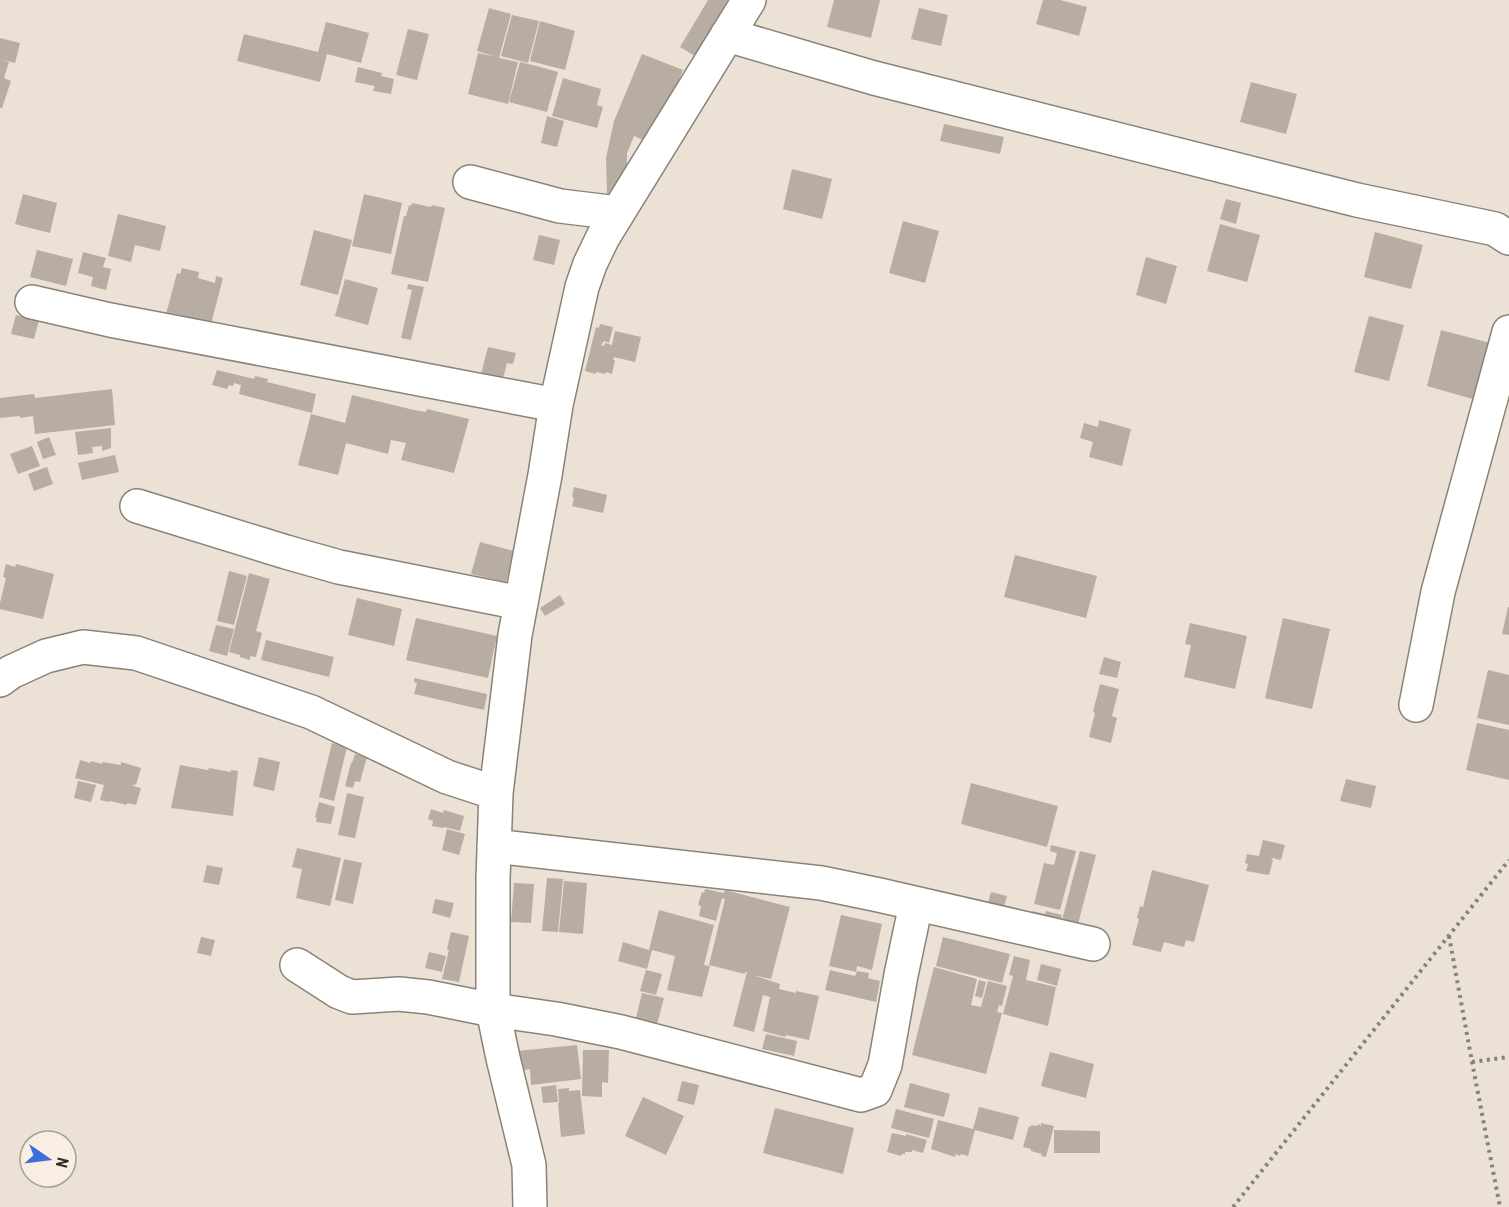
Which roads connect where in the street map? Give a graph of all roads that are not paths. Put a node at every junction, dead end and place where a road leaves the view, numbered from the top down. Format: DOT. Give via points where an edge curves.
graph roads {
  1 [pos="749,0"];
  2 [pos="727,35"];
  3 [pos="470,182"];
  4 [pos="618,213"];
  5 [pos="1509,238"];
  6 [pos="32,302"];
  7 [pos="1509,332"];
  8 [pos="556,405"];
  9 [pos="137,506"];
  10 [pos="521,603"];
  11 [pos="0,680"];
  12 [pos="1416,705"];
  13 [pos="496,793"];
  14 [pos="494,846"];
  15 [pos="916,904"];
  16 [pos="1093,944"];
  17 [pos="297,964"];
  18 [pos="493,1010"];
  19 [pos="530,1207"];
  1 -- 2 [label="street"];
  2 -- 4 [label="street"];
  2 -- 5 [label="street" via="874,78 1311,189 1495,229"];
  3 -- 4 [label="street" via="560,206"];
  4 -- 8 [label="street" via="590,264"];
  6 -- 8 [label="street"];
  7 -- 12 [label="street" via="1438,592"];
  8 -- 10 [label="street"];
  9 -- 10 [label="street" via="339,567"];
  10 -- 13 [label="street"];
  11 -- 13 [label="street" via="46,656 83,647 136,654 311,712 447,777"];
  13 -- 14 [label="street"];
  14 -- 15 [label="street" via="821,883"];
  14 -- 18 [label="street"];
  15 -- 16 [label="street"];
  15 -- 18 [label="street" via="885,1065 875,1090 861,1095 621,1032"];
  17 -- 18 [label="street" via="352,997 399,994"];
  18 -- 19 [label="street" via="529,1165"];
}
